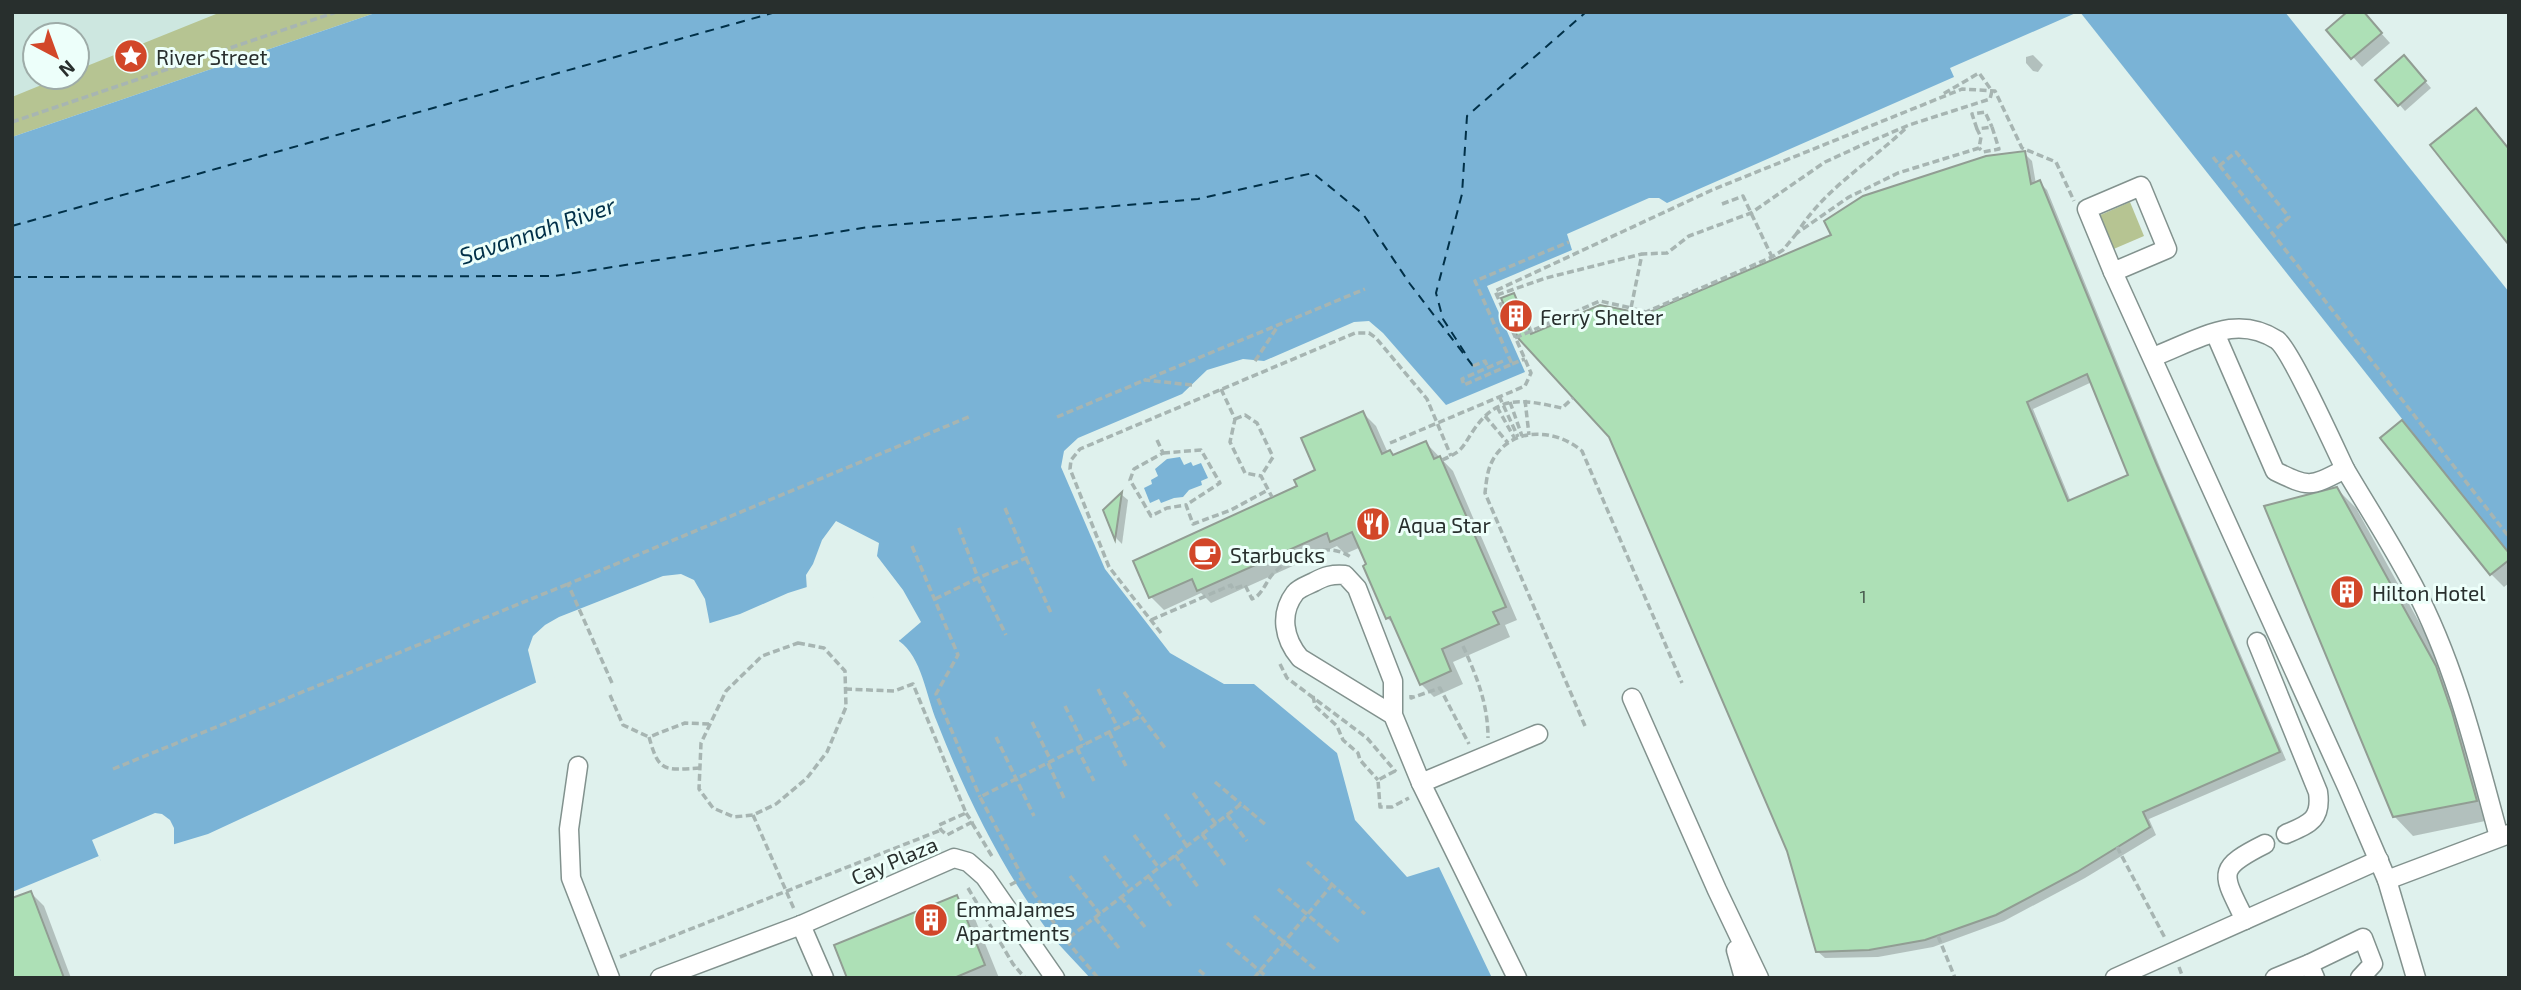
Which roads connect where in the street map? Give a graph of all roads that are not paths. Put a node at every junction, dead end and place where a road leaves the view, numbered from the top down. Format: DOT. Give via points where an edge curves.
graph roads {
  1 [pos="2113,272"];
  2 [pos="2215,333"];
  3 [pos="2153,358"];
  4 [pos="2345,469"];
  5 [pos="2257,642"];
  6 [pos="1632,698"];
  7 [pos="1393,715"];
  8 [pos="1538,734"];
  9 [pos="578,766"];
  10 [pos="1413,786"];
  11 [pos="2286,834"];
  12 [pos="2504,836"];
  13 [pos="2265,844"];
  14 [pos="2379,860"];
  15 [pos="2387,880"];
  16 [pos="1717,890"];
  17 [pos="2245,920"];
  18 [pos="801,925"];
  19 [pos="706,970"];
  20 [pos="607,971"];
  21 [pos="2312,971"];
  22 [pos="660,978"];
  23 [pos="824,978"];
  24 [pos="1055,978"];
  25 [pos="1517,978"];
  26 [pos="1744,978"];
  27 [pos="1759,978"];
  28 [pos="2115,978"];
  29 [pos="2275,978"];
  30 [pos="2360,978"];
  31 [pos="2416,978"];
  1 -- 1 [label="street" via="2167,249 2141,186 2087,209"];
  1 -- 3 [label="street"];
  2 -- 3 [label="street"];
  2 -- 4 [label="street" via="2249,329 2279,341"];
  2 -- 4 [label="street" via="2275,471 2302,485"];
  3 -- 14 [label="street"];
  4 -- 12 [label="street" via="2413,585 2436,634"];
  5 -- 11 [label="street" via="2320,804 2308,824"];
  6 -- 16 [label="street"];
  7 -- 7 [label="street" via="1393,681 1357,588 1345,575 1331,574 1296,591 1284,614 1292,648"];
  7 -- 10 [label="street"];
  8 -- 10 [label="street"];
  9 -- 20 [label="street" via="569,829 571,878"];
  10 -- 25 [label="street" via="1452,846"];
  12 -- 15 [label="street"];
  13 -- 17 [label="street" via="2231,863 2226,874"];
  14 -- 15 [label="street"];
  14 -- 17 [label="street"];
  15 -- 31 [label="street"];
  16 -- 26 [label="street"];
  16 -- 27 [label="street"];
  17 -- 28 [label="street"];
  18 -- 19 [label="street, Cay Plaza"];
  18 -- 23 [label="street"];
  18 -- 24 [label="street, Cay Plaza" via="951,860 968,862 985,877"];
  19 -- 22 [label="street, Cay Plaza"];
  21 -- 29 [label="street"];
  21 -- 30 [label="street" via="2363,939 2374,964"];
}
